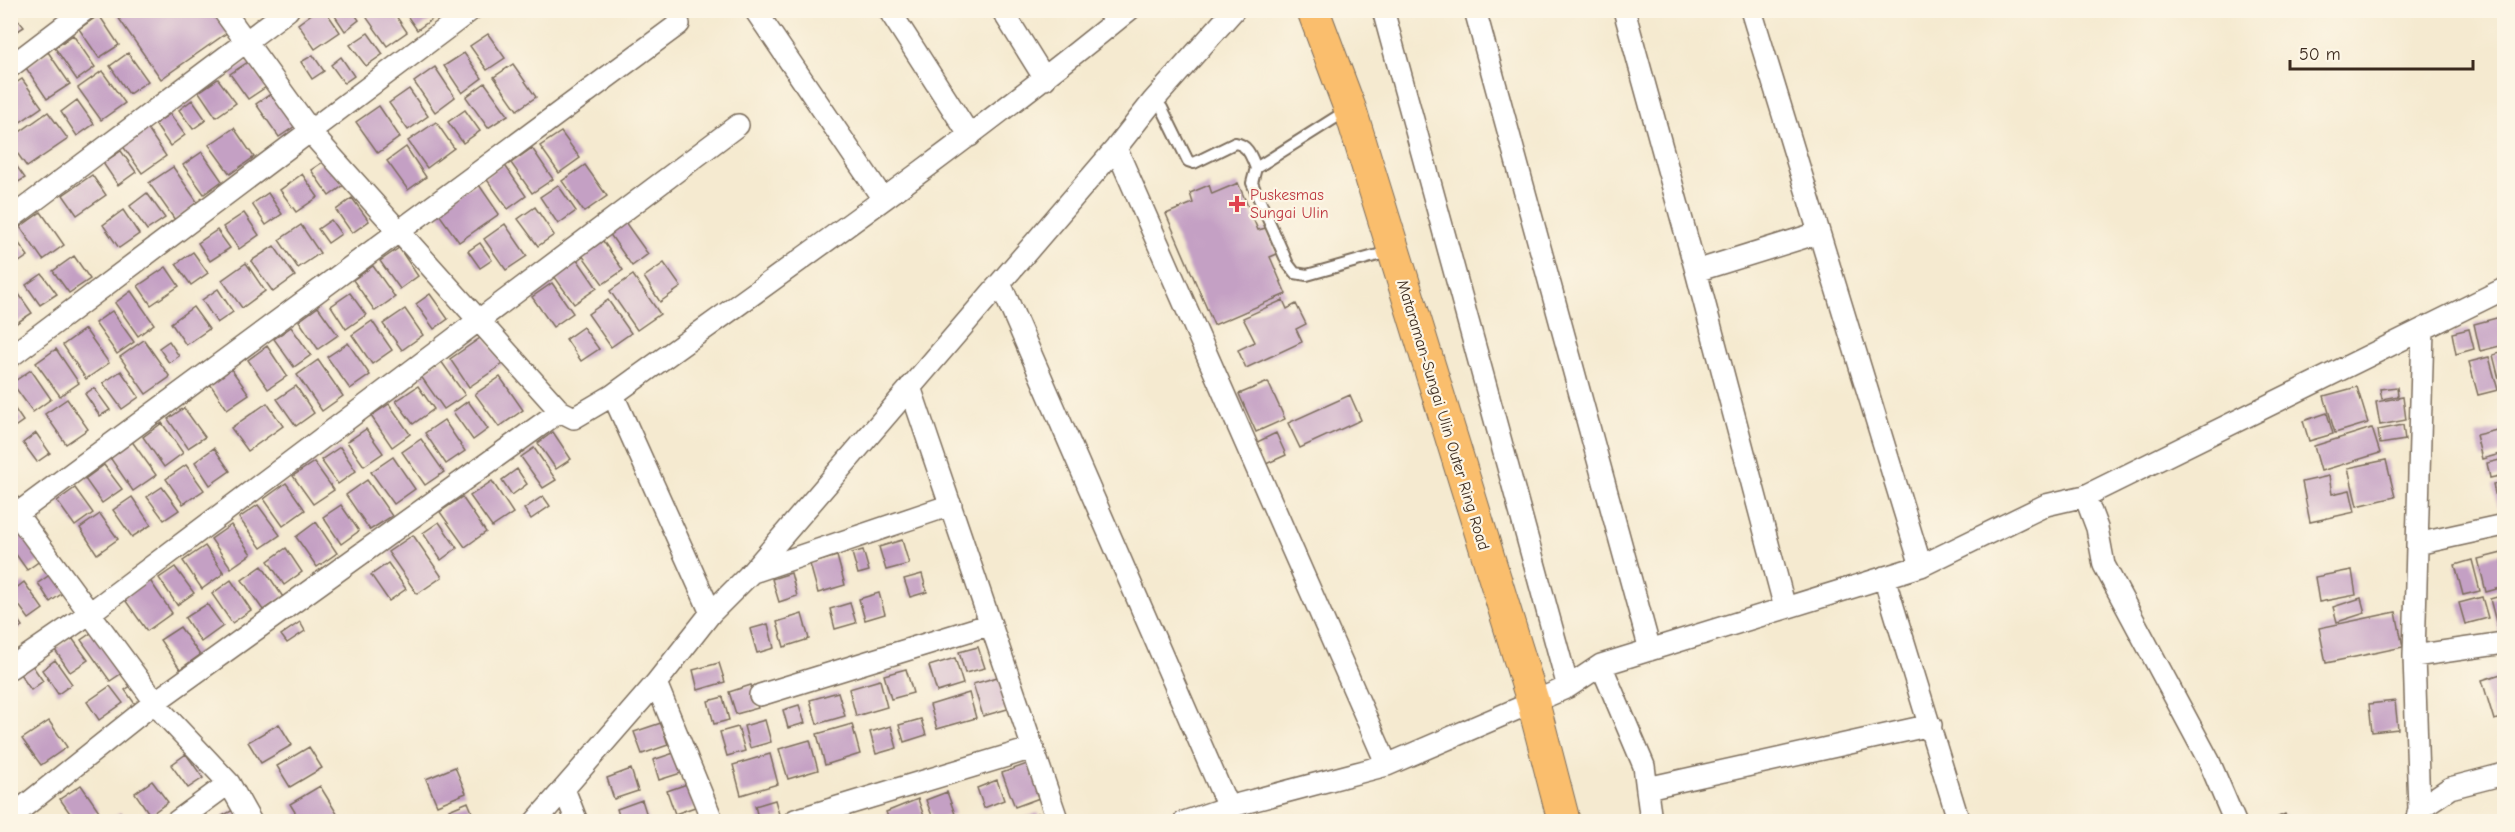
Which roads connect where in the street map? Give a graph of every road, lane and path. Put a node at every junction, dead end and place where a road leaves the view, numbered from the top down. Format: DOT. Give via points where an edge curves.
graph roads {
  1 [pos="85,10"];
  2 [pos="223,10"];
  3 [pos="288,10"];
  4 [pos="471,10"];
  5 [pos="755,10"];
  6 [pos="889,10"];
  7 [pos="1128,10"];
  8 [pos="1234,10"];
  9 [pos="1313,10"];
  10 [pos="1383,10"];
  11 [pos="1475,10"];
  12 [pos="1624,10"];
  13 [pos="1751,10"];
  14 [pos="1010,13"];
  15 [pos="679,24"];
  16 [pos="247,43"];
  17 [pos="10,67"];
  18 [pos="1045,79"];
  19 [pos="1154,101"];
  20 [pos="1350,109"];
  21 [pos="738,125"];
  22 [pos="311,132"];
  23 [pos="970,136"];
  24 [pos="1116,148"];
  25 [pos="1256,168"];
  26 [pos="883,199"];
  27 [pos="10,219"];
  28 [pos="399,231"];
  29 [pos="1818,233"];
  30 [pos="1392,250"];
  31 [pos="1696,271"];
  32 [pos="1000,283"];
  33 [pos="2505,289"];
  34 [pos="479,320"];
  35 [pos="2423,329"];
  36 [pos="10,357"];
  37 [pos="910,387"];
  38 [pos="613,394"];
  39 [pos="561,411"];
  40 [pos="2085,496"];
  41 [pos="951,506"];
  42 [pos="13,512"];
  43 [pos="2505,525"];
  44 [pos="2417,544"];
  45 [pos="1921,566"];
  46 [pos="750,573"];
  47 [pos="1884,577"];
  48 [pos="1785,608"];
  49 [pos="711,613"];
  50 [pos="90,614"];
  51 [pos="991,624"];
  52 [pos="2505,643"];
  53 [pos="1650,650"];
  54 [pos="2414,656"];
  55 [pos="1601,665"];
  56 [pos="10,668"];
  57 [pos="656,683"];
  58 [pos="1568,687"];
  59 [pos="760,695"];
  60 [pos="155,702"];
  61 [pos="1533,702"];
  62 [pos="1931,725"];
  63 [pos="1034,748"];
  64 [pos="1387,765"];
  65 [pos="2505,774"];
  66 [pos="229,783"];
  67 [pos="1647,788"];
  68 [pos="564,789"];
  69 [pos="1228,807"];
  70 [pos="20,812"];
  71 [pos="2418,815"];
  72 [pos="795,820"];
  73 [pos="176,822"];
  74 [pos="251,822"];
  75 [pos="535,822"];
  76 [pos="577,822"];
  77 [pos="713,822"];
  78 [pos="1058,822"];
  79 [pos="1184,822"];
  80 [pos="1564,822"];
  81 [pos="1651,822"];
  82 [pos="1959,822"];
  83 [pos="2235,822"];
  1 -- 17 [label="street"];
  2 -- 16 [label="street"];
  3 -- 16 [label="street"];
  4 -- 22 [label="street"];
  5 -- 26 [label="street"];
  6 -- 23 [label="street"];
  7 -- 18 [label="street"];
  8 -- 19 [label="street"];
  9 -- 20 [label="main road, Mataraman-Sungai Ulin Outer Ring Road"];
  10 -- 58 [label="street"];
  11 -- 53 [label="street"];
  12 -- 31 [label="street"];
  13 -- 29 [label="street"];
  14 -- 18 [label="street"];
  15 -- 28 [label="street"];
  16 -- 22 [label="street"];
  16 -- 27 [label="street"];
  18 -- 23 [label="street"];
  19 -- 24 [label="street"];
  19 -- 25 [label="lane" via="1162,108 1188,160 1194,163 1235,143 1248,150"];
  20 -- 25 [label="lane"];
  20 -- 30 [label="main road, Mataraman-Sungai Ulin Outer Ring Road"];
  21 -- 34 [label="street"];
  22 -- 28 [label="street"];
  22 -- 36 [label="street"];
  23 -- 26 [label="street"];
  24 -- 32 [label="street"];
  24 -- 64 [label="street"];
  25 -- 30 [label="lane" via="1252,183 1295,273 1307,274"];
  26 -- 38 [label="street"];
  28 -- 34 [label="street"];
  28 -- 42 [label="street"];
  29 -- 31 [label="street"];
  29 -- 45 [label="street"];
  30 -- 61 [label="main road, Mataraman-Sungai Ulin Outer Ring Road"];
  31 -- 48 [label="street"];
  32 -- 37 [label="street"];
  32 -- 69 [label="street"];
  33 -- 35 [label="street"];
  34 -- 39 [label="street"];
  34 -- 50 [label="street"];
  35 -- 40 [label="street"];
  35 -- 44 [label="street"];
  37 -- 41 [label="street"];
  37 -- 46 [label="street"];
  38 -- 39 [label="street" via="574,418"];
  38 -- 49 [label="street"];
  39 -- 60 [label="street"];
  40 -- 45 [label="street" via="2046,505"];
  40 -- 83 [label="street" via="2097,528 2104,565 2209,761"];
  41 -- 46 [label="street"];
  41 -- 51 [label="street"];
  42 -- 50 [label="street"];
  43 -- 44 [label="street"];
  44 -- 54 [label="street"];
  45 -- 47 [label="street"];
  46 -- 49 [label="street"];
  47 -- 48 [label="street"];
  47 -- 62 [label="street"];
  48 -- 53 [label="street"];
  49 -- 57 [label="street"];
  50 -- 56 [label="street"];
  50 -- 60 [label="street"];
  51 -- 59 [label="street"];
  51 -- 63 [label="street"];
  52 -- 54 [label="street"];
  53 -- 55 [label="street"];
  54 -- 71 [label="street"];
  55 -- 58 [label="street"];
  55 -- 67 [label="street" via="1644,766"];
  57 -- 68 [label="street"];
  57 -- 77 [label="street"];
  58 -- 61 [label="street"];
  60 -- 66 [label="street"];
  60 -- 70 [label="street"];
  61 -- 64 [label="street"];
  61 -- 80 [label="main road, Mataraman-Sungai Ulin Outer Ring Road"];
  62 -- 67 [label="street"];
  62 -- 82 [label="street"];
  63 -- 72 [label="street"];
  63 -- 78 [label="street"];
  64 -- 69 [label="street"];
  65 -- 71 [label="street" via="2450,788"];
  66 -- 73 [label="street"];
  66 -- 74 [label="street"];
  67 -- 81 [label="street"];
  68 -- 75 [label="street"];
  68 -- 76 [label="street"];
  69 -- 79 [label="street"];
}
